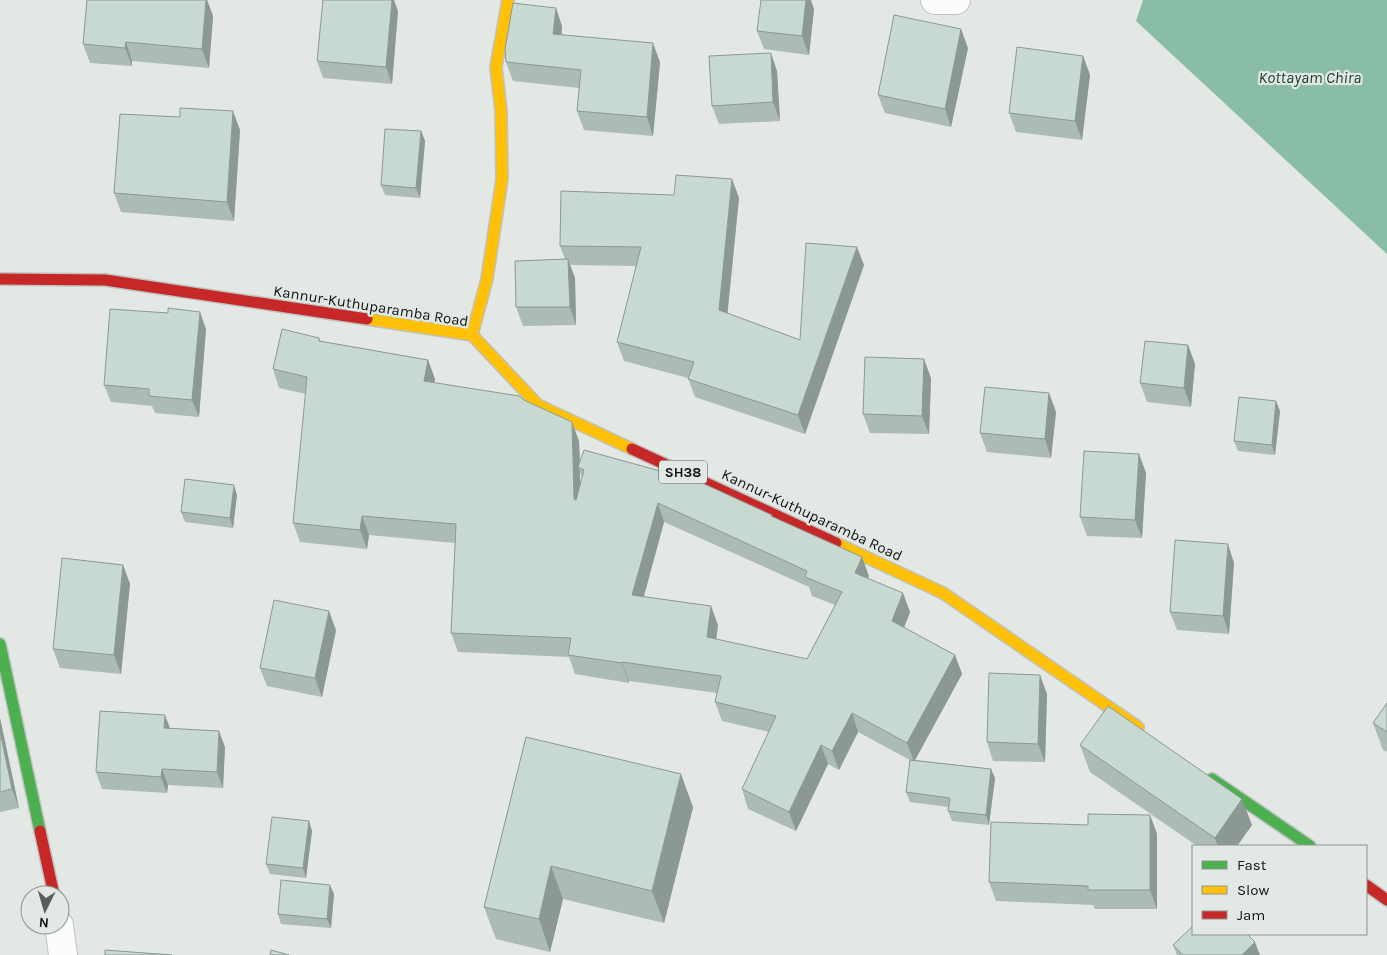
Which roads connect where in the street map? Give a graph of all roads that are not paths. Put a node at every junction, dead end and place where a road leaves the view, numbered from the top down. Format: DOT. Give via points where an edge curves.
graph roads {
  1 [pos="508,0"];
  2 [pos="935,0"];
  3 [pos="956,0"];
  4 [pos="0,279"];
  5 [pos="472,335"];
  6 [pos="0,644"];
  7 [pos="1147,734"];
  8 [pos="1204,773"];
  9 [pos="1309,845"];
  10 [pos="52,885"];
  11 [pos="1367,886"];
  12 [pos="1387,900"];
  13 [pos="60,935"];
  14 [pos="63,955"];
  1 -- 5 [label="main road" via="496,67 501,110 502,179 487,279"];
  2 -- 3 [label="street"];
  4 -- 5 [label="main road, Kannur-Kuthuparamba Road" via="106,280"];
  5 -- 7 [label="main road, Kannur-Kuthuparamba Road / SH38" via="538,405 943,592"];
  6 -- 10 [label="main road"];
  8 -- 9 [label="main road"];
  11 -- 12 [label="main road"];
  13 -- 14 [label="street"];
}
